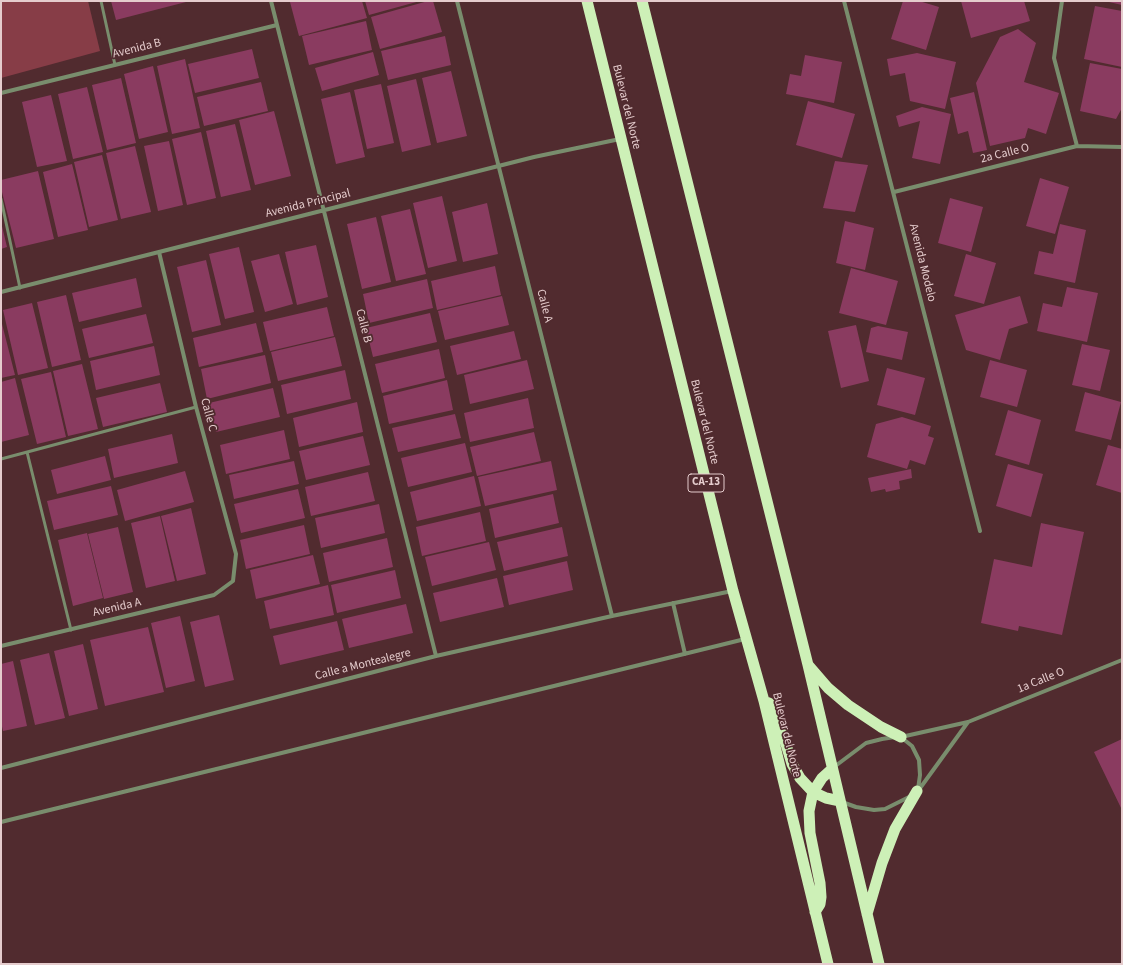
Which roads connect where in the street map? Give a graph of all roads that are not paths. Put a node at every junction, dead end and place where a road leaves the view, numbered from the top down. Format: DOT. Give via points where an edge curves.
graph roads {
  1 [pos="101,1"];
  2 [pos="271,1"];
  3 [pos="457,1"];
  4 [pos="587,1"];
  5 [pos="642,1"];
  6 [pos="844,1"];
  7 [pos="1062,1"];
  8 [pos="277,25"];
  9 [pos="116,65"];
  10 [pos="1,93"];
  11 [pos="621,139"];
  12 [pos="1077,146"];
  13 [pos="1122,147"];
  14 [pos="498,166"];
  15 [pos="894,192"];
  16 [pos="1,200"];
  17 [pos="324,210"];
  18 [pos="159,252"];
  19 [pos="20,288"];
  20 [pos="1,292"];
  21 [pos="196,407"];
  22 [pos="27,452"];
  23 [pos="1,459"];
  24 [pos="980,530"];
  25 [pos="233,581"];
  26 [pos="733,591"];
  27 [pos="673,603"];
  28 [pos="612,616"];
  29 [pos="71,630"];
  30 [pos="745,639"];
  31 [pos="1,646"];
  32 [pos="685,654"];
  33 [pos="436,656"];
  34 [pos="1122,660"];
  35 [pos="808,665"];
  36 [pos="764,701"];
  37 [pos="968,722"];
  38 [pos="901,737"];
  39 [pos="1,768"];
  40 [pos="832,769"];
  41 [pos="918,791"];
  42 [pos="813,792"];
  43 [pos="840,801"];
  44 [pos="1,822"];
  45 [pos="815,912"];
  46 [pos="867,914"];
  47 [pos="828,964"];
  48 [pos="879,964"];
  1 -- 9 [label="lane"];
  2 -- 8 [label="street, Calle B"];
  3 -- 14 [label="street, Calle A"];
  4 -- 11 [label="highway, Bulevar del Norte / CA-13"];
  5 -- 35 [label="highway"];
  6 -- 15 [label="street, Avenida Modelo"];
  7 -- 12 [label="street" via="1054,58"];
  8 -- 9 [label="street, Avenida B"];
  8 -- 17 [label="street, Calle B"];
  9 -- 10 [label="street, Avenida B"];
  11 -- 14 [label="street, Avenida Principal"];
  11 -- 26 [label="highway, Bulevar del Norte / CA-13"];
  12 -- 13 [label="street, 2a Calle O"];
  12 -- 15 [label="street, 2a Calle O"];
  14 -- 17 [label="street, Avenida Principal"];
  14 -- 28 [label="street, Calle A"];
  15 -- 24 [label="street, Avenida Modelo"];
  16 -- 19 [label="lane"];
  17 -- 18 [label="street, Avenida Principal"];
  17 -- 33 [label="street, Calle B"];
  18 -- 19 [label="street, Avenida Principal"];
  18 -- 21 [label="street, Calle C"];
  19 -- 20 [label="street, Avenida Principal"];
  21 -- 22 [label="lane"];
  21 -- 25 [label="street, Calle C" via="236,554"];
  22 -- 23 [label="lane"];
  22 -- 29 [label="lane"];
  25 -- 29 [label="street, Avenida A" via="214,595"];
  26 -- 27 [label="street, Calle a Montealegre"];
  26 -- 30 [label="highway, Bulevar del Norte / CA-13"];
  27 -- 28 [label="street, Calle a Montealegre"];
  27 -- 32 [label="street"];
  28 -- 33 [label="street, Calle a Montealegre"];
  29 -- 31 [label="street, Avenida A"];
  30 -- 32 [label="street"];
  30 -- 36 [label="highway, Bulevar del Norte / CA-13"];
  32 -- 44 [label="street"];
  33 -- 39 [label="street, Calle a Montealegre"];
  34 -- 37 [label="street, 1a Calle O"];
  35 -- 38 [label="highway" via="828,688 848,705"];
  35 -- 40 [label="highway"];
  36 -- 42 [label="highway" via="774,705 792,764"];
  36 -- 45 [label="highway, Bulevar del Norte / CA-13"];
  37 -- 38 [label="street, 1a Calle O"];
  37 -- 41 [label="street"];
  38 -- 40 [label="street, 1a Calle O" via="882,738 866,743"];
  38 -- 41 [label="street" via="912,746 919,760"];
  40 -- 42 [label="highway"];
  40 -- 43 [label="highway"];
  41 -- 43 [label="street" via="906,800 874,810"];
  41 -- 46 [label="highway" via="895,829"];
  42 -- 43 [label="highway"];
  42 -- 45 [label="highway" via="809,811 810,833 821,897"];
  43 -- 46 [label="highway"];
  45 -- 47 [label="highway, Bulevar del Norte / CA-13"];
  46 -- 48 [label="highway"];
}
